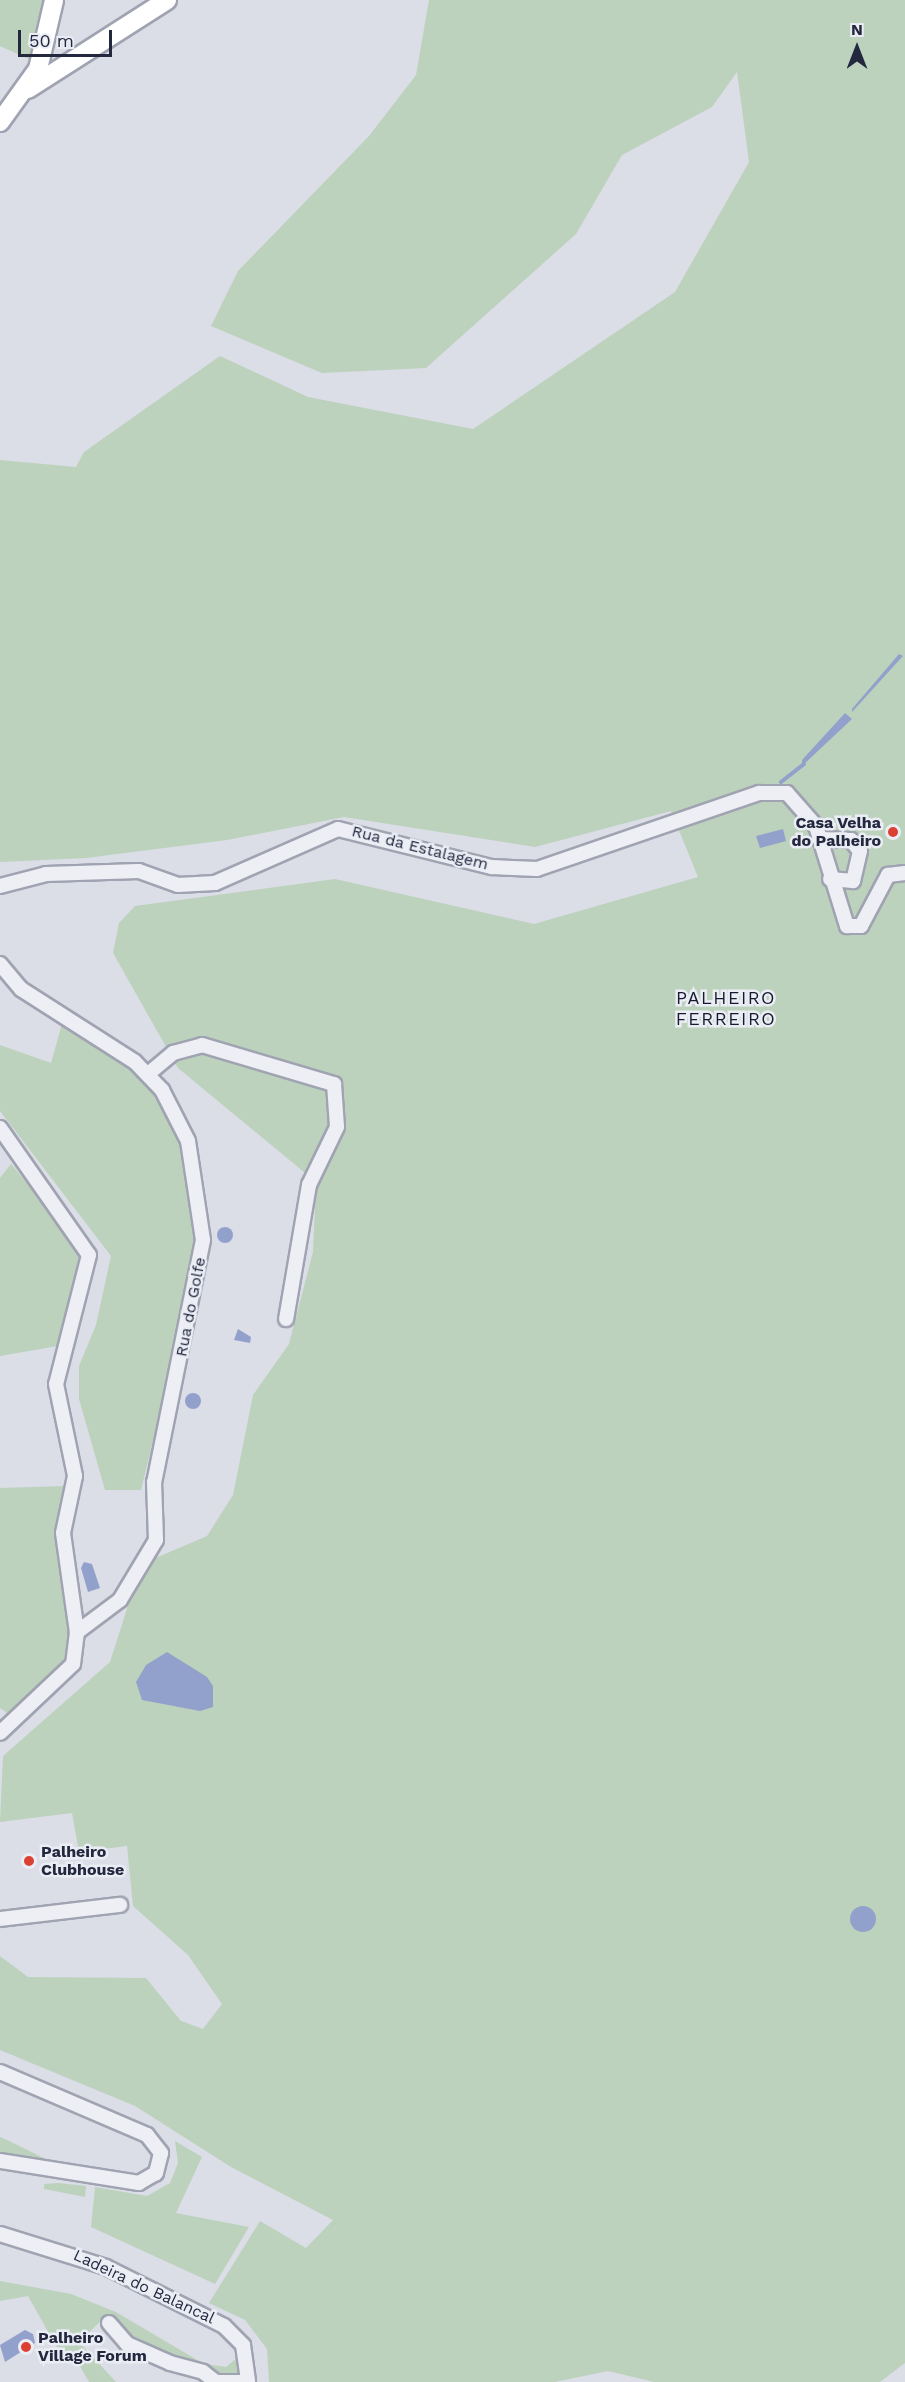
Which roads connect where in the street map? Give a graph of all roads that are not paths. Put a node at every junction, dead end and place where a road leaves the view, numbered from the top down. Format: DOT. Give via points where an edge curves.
graph roads {
  1 [pos="54,0"];
  2 [pos="167,0"];
  3 [pos="28,89"];
  4 [pos="0,122"];
  5 [pos="819,839"];
  6 [pos="905,873"];
  7 [pos="830,879"];
  8 [pos="0,886"];
  9 [pos="0,964"];
  10 [pos="148,1074"];
  11 [pos="0,1128"];
  12 [pos="286,1319"];
  13 [pos="77,1632"];
  14 [pos="0,1733"];
  15 [pos="120,1905"];
  16 [pos="0,1919"];
  17 [pos="0,2072"];
  18 [pos="0,2161"];
  19 [pos="0,2234"];
  20 [pos="109,2323"];
  21 [pos="248,2382"];
  1 -- 3 [label="street" via="44,53"];
  2 -- 3 [label="street"];
  3 -- 4 [label="street"];
  5 -- 7 [label="street, Rua da Estalagem"];
  5 -- 7 [label="street" via="851,840 860,851 853,881"];
  5 -- 8 [label="street, Rua da Estalagem" via="816,826 787,793 759,793 537,869 492,867 338,829 215,884 178,885 139,871 46,874"];
  6 -- 7 [label="street, Rua da Estalagem" via="888,875 861,926 847,926"];
  9 -- 10 [label="street, Rua do Golfe" via="21,989"];
  10 -- 12 [label="street" via="173,1053 202,1045 334,1084 337,1127 309,1185"];
  10 -- 13 [label="street, Rua do Golfe" via="188,1141 201,1262 154,1482 156,1540 120,1600"];
  11 -- 13 [label="street" via="89,1255 56,1384 75,1476 63,1533"];
  13 -- 14 [label="street" via="73,1664"];
  15 -- 16 [label="street"];
  17 -- 18 [label="street" via="147,2135 161,2153 156,2174 139,2183"];
  19 -- 21 [label="street, Ladeira do Balancal" via="106,2266 224,2325 243,2345"];
  20 -- 21 [label="street" via="127,2344 170,2363 203,2372 216,2382"];
}
